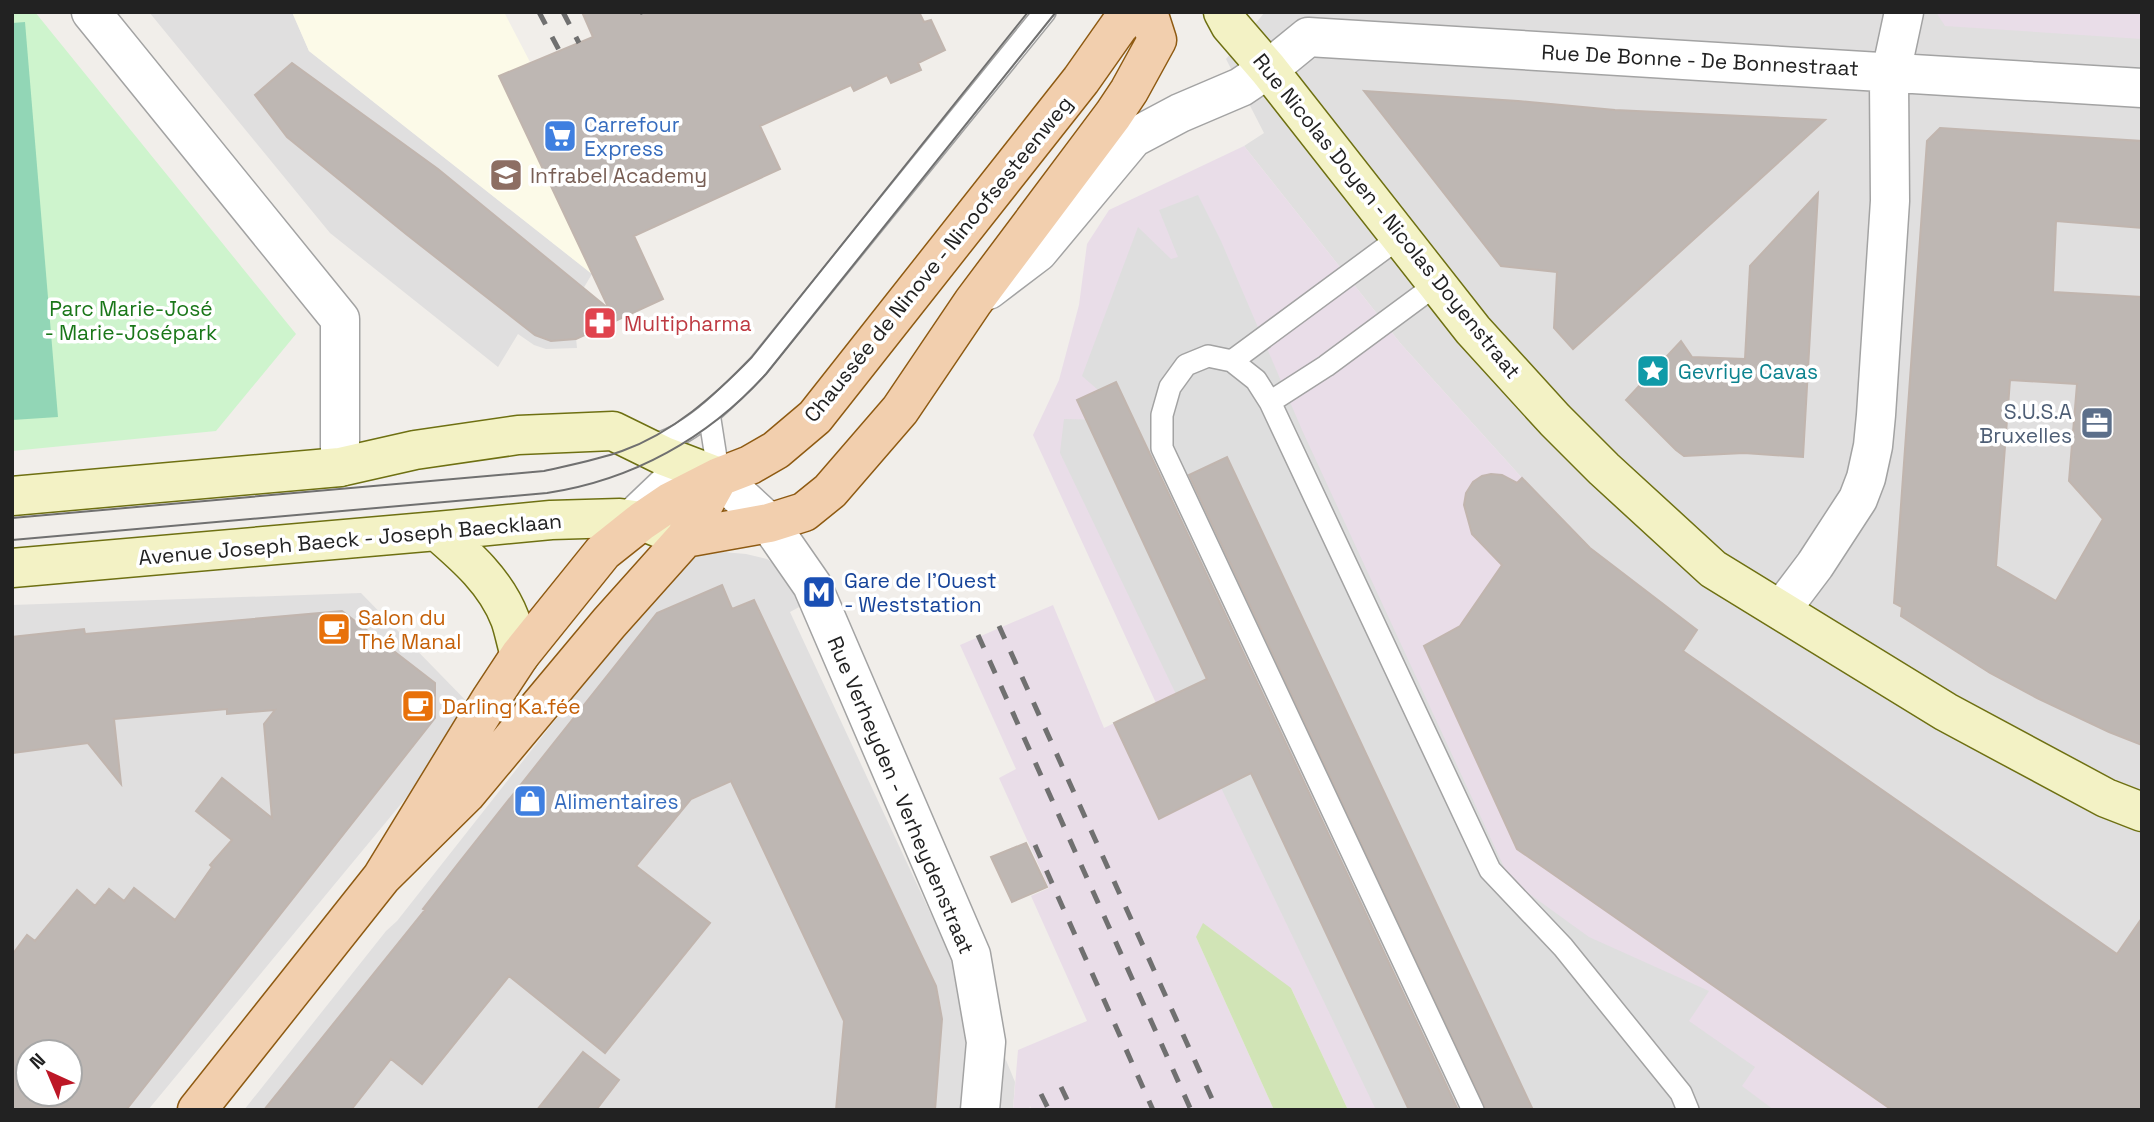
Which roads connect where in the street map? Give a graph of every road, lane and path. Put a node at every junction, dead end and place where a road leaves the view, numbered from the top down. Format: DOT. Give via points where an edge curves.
graph roads {
  1 [pos="90,12"];
  2 [pos="1045,12"];
  3 [pos="1133,12"];
  4 [pos="1148,12"];
  5 [pos="1223,12"];
  6 [pos="1904,12"];
  7 [pos="1268,69"];
  8 [pos="1891,72"];
  9 [pos="2142,88"];
  10 [pos="1400,237"];
  11 [pos="1437,284"];
  12 [pos="973,302"];
  13 [pos="1232,361"];
  14 [pos="1270,402"];
  15 [pos="709,413"];
  16 [pos="639,444"];
  17 [pos="676,460"];
  18 [pos="340,467"];
  19 [pos="719,477"];
  20 [pos="12,496"];
  21 [pos="631,519"];
  22 [pos="769,523"];
  23 [pos="437,531"];
  24 [pos="685,538"];
  25 [pos="12,569"];
  26 [pos="1781,610"];
  27 [pos="520,655"];
  28 [pos="2142,812"];
  29 [pos="382,877"];
  30 [pos="197,1110"];
  31 [pos="979,1110"];
  32 [pos="1473,1110"];
  33 [pos="1688,1110"];
  1 -- 18 [label="street" via="340,319"];
  2 -- 15 [label="lane, Chaussée de Ninove - Ninoofsesteenweg" via="759,365"];
  3 -- 19 [label="main road, Chaussée de Ninove - Ninoofsesteenweg" via="815,417 776,450"];
  4 -- 12 [label="main road" via="1157,40 1129,91"];
  5 -- 7 [label="street, Rue Nicolas Doyen - Nicolas Doyenstraat"];
  6 -- 8 [label="street"];
  7 -- 8 [label="street, Rue De Bonne - De Bonnestraat" via="1308,37"];
  7 -- 10 [label="street, Rue Nicolas Doyen - Nicolas Doyenstraat"];
  7 -- 12 [label="street" via="1241,87 1133,138 1038,251"];
  8 -- 9 [label="street, Rue De Bonne - De Bonnestraat"];
  8 -- 26 [label="street" via="1890,201 1871,456 1858,499"];
  10 -- 11 [label="street, Rue Nicolas Doyen - Nicolas Doyenstraat"];
  10 -- 13 [label="lane"];
  11 -- 14 [label="lane"];
  11 -- 26 [label="street, Rue Nicolas Doyen - Nicolas Doyenstraat" via="1473,330 1604,469 1713,569"];
  12 -- 22 [label="main road" via="900,410 830,491 804,512"];
  13 -- 14 [label="lane" via="1256,380"];
  13 -- 32 [label="lane" via="1208,356 1186,365 1170,387 1162,415 1162,449"];
  14 -- 33 [label="lane" via="1490,870 1563,947 1681,1094"];
  15 -- 16 [label="lane, Chaussée de Ninove - Ninoofsesteenweg" via="668,441"];
  15 -- 17 [label="lane, Chaussée de Ninove - Ninoofsesteenweg"];
  15 -- 19 [label="lane"];
  16 -- 17 [label="street"];
  16 -- 18 [label="street" via="613,431 518,435"];
  17 -- 19 [label="street"];
  17 -- 21 [label="lane, Chaussée de Ninove - Ninoofsesteenweg"];
  18 -- 20 [label="street"];
  19 -- 21 [label="main road, Chaussée de Ninove - Ninoofsesteenweg"];
  19 -- 22 [label="street, Rue Verheyden - Verheydenstraat"];
  19 -- 24 [label="main road, Chaussée de Ninove - Ninoofsesteenweg"];
  21 -- 23 [label="street, Avenue Joseph Baeck - Joseph Baecklaan" via="551,520"];
  21 -- 24 [label="street, Avenue Joseph Baeck - Joseph Baecklaan"];
  21 -- 27 [label="main road, Chaussée de Ninove - Ninoofsesteenweg"];
  22 -- 24 [label="main road"];
  22 -- 31 [label="street, Rue Verheyden - Verheydenstraat" via="812,584 971,955 986,1042"];
  23 -- 25 [label="street, Avenue Joseph Baeck - Joseph Baecklaan"];
  23 -- 27 [label="street" via="469,558 494,588"];
  24 -- 29 [label="main road, Chaussée de Ninove - Ninoofsesteenweg" via="467,793"];
  26 -- 28 [label="street, Rue Nicolas Doyen - Nicolas Doyenstraat" via="1946,712 2106,798"];
  27 -- 29 [label="main road, Chaussée de Ninove - Ninoofsesteenweg"];
  29 -- 30 [label="main road, Chaussée de Ninove - Ninoofsesteenweg"];
}
